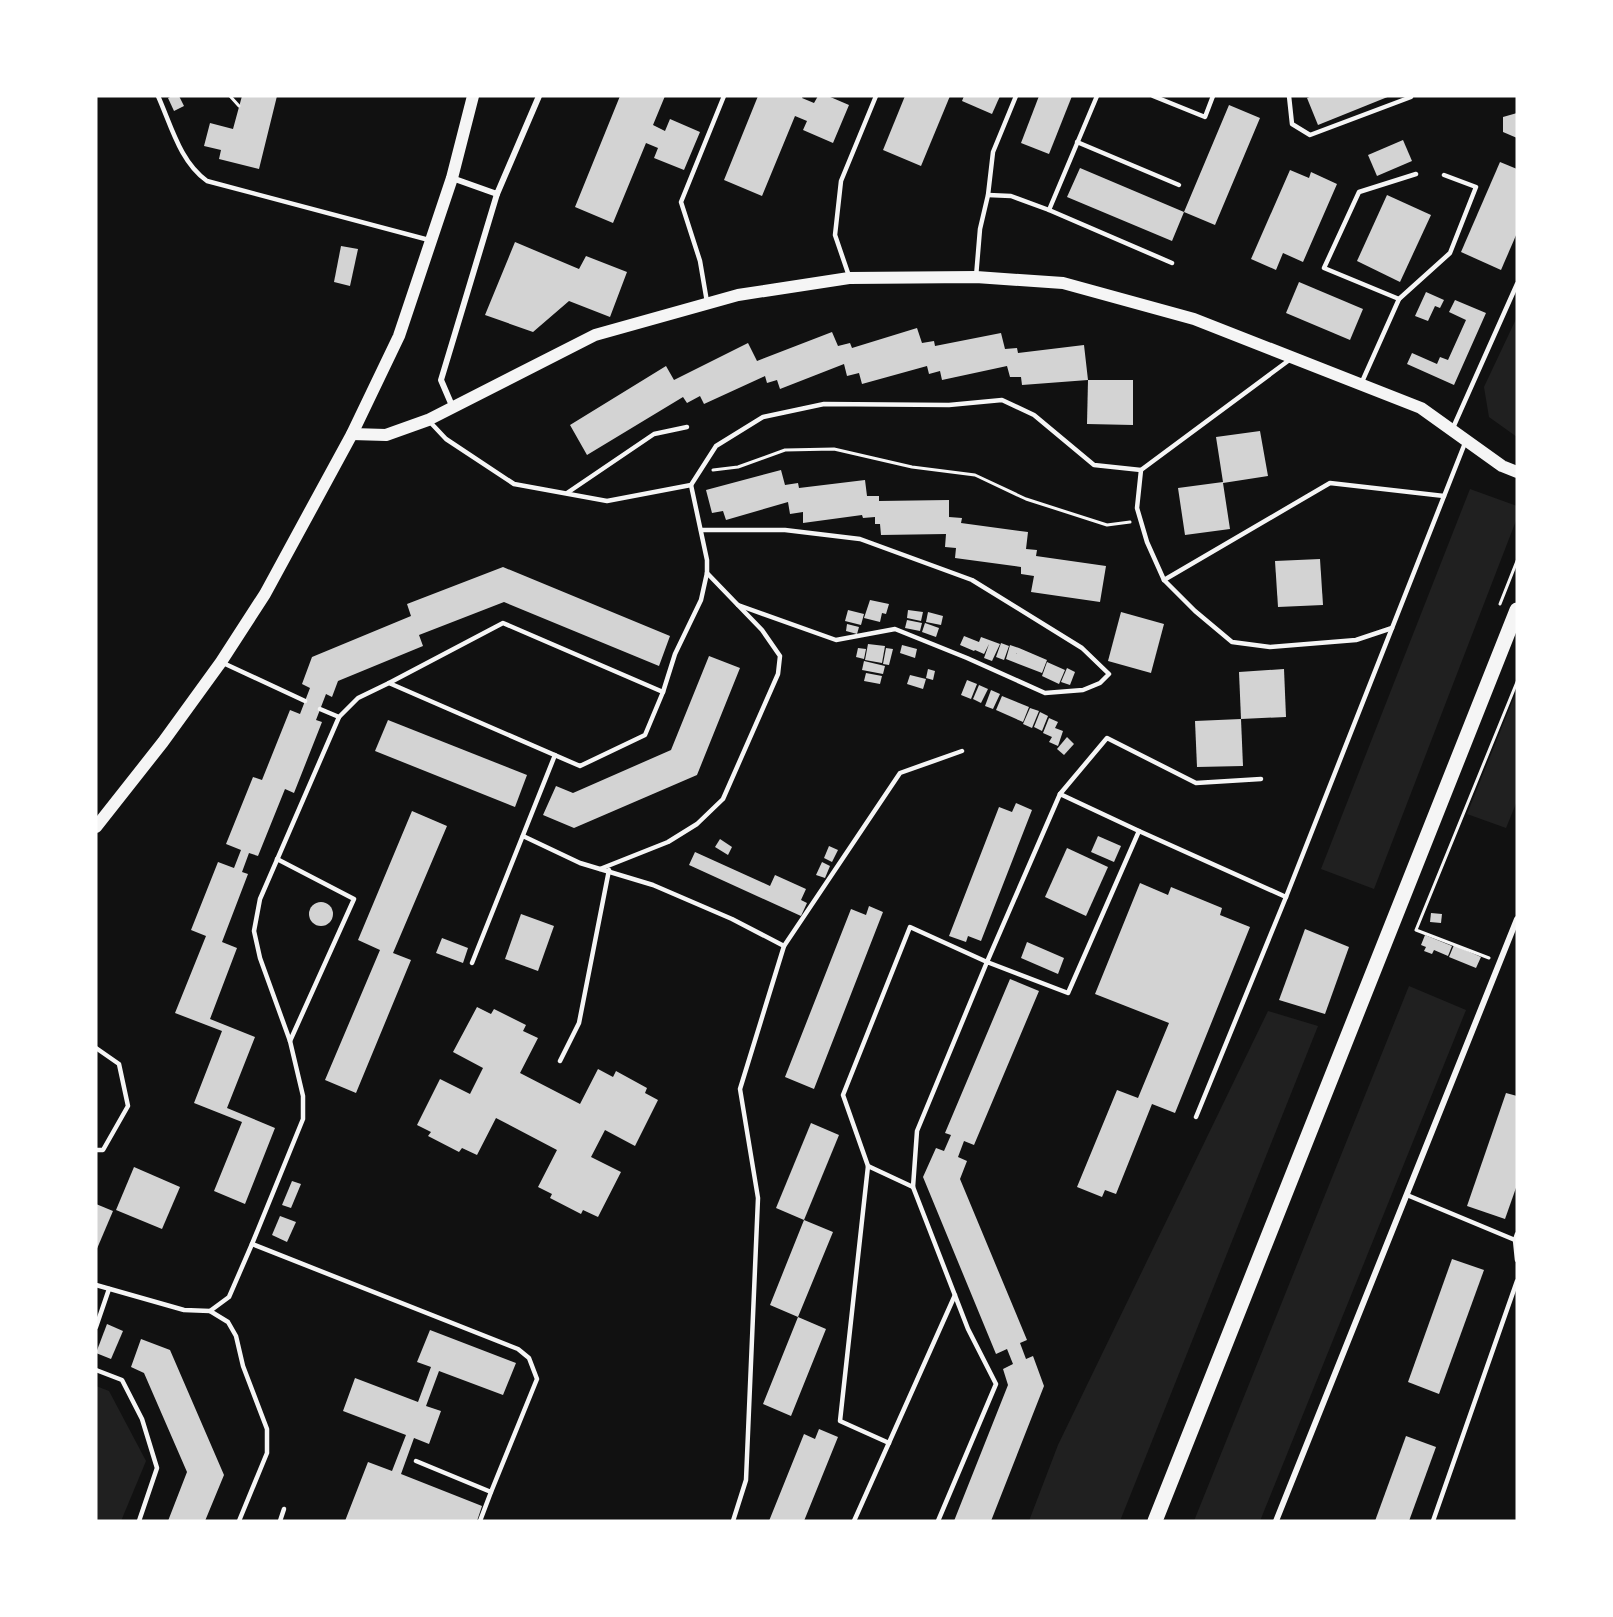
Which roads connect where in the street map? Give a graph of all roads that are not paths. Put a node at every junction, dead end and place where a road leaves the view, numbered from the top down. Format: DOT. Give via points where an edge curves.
graph roads {
  1 [pos="158,96"];
  2 [pos="473,96"];
  3 [pos="539,96"];
  4 [pos="724,96"];
  5 [pos="876,96"];
  6 [pos="1016,96"];
  7 [pos="1097,96"];
  8 [pos="1153,96"];
  9 [pos="1214,96"];
  10 [pos="1289,96"];
  11 [pos="1411,97"];
  12 [pos="1077,142"];
  13 [pos="1416,174"];
  14 [pos="1444,175"];
  15 [pos="452,178"];
  16 [pos="1179,185"];
  17 [pos="497,194"];
  18 [pos="988,195"];
  19 [pos="1049,210"];
  20 [pos="431,241"];
  21 [pos="1172,263"];
  22 [pos="976,277"];
  23 [pos="849,278"];
  24 [pos="1517,284"];
  25 [pos="1400,299"];
  26 [pos="707,304"];
  27 [pos="1293,358"];
  28 [pos="1361,384"];
  29 [pos="453,408"];
  30 [pos="428,420"];
  31 [pos="687,427"];
  32 [pos="1452,430"];
  33 [pos="352,434"];
  34 [pos="1466,441"];
  35 [pos="1141,470"];
  36 [pos="1517,472"];
  37 [pos="691,485"];
  38 [pos="567,493"];
  39 [pos="1444,496"];
  40 [pos="701,530"];
  41 [pos="706,573"];
  42 [pos="1164,580"];
  43 [pos="738,605"];
  44 [pos="1517,610"];
  45 [pos="1392,628"];
  46 [pos="221,662"];
  47 [pos="389,683"];
  48 [pos="663,692"];
  49 [pos="305,701"];
  50 [pos="320,709"];
  51 [pos="339,717"];
  52 [pos="962,751"];
  53 [pos="555,755"];
  54 [pos="1261,779"];
  55 [pos="1059,794"];
  56 [pos="96,827"];
  57 [pos="1139,831"];
  58 [pos="523,836"];
  59 [pos="277,859"];
  60 [pos="600,869"];
  61 [pos="609,870"];
  62 [pos="1286,897"];
  63 [pos="1517,919"];
  64 [pos="784,946"];
  65 [pos="987,962"];
  66 [pos="472,963"];
  67 [pos="290,1041"];
  68 [pos="96,1048"];
  69 [pos="560,1061"];
  70 [pos="1196,1117"];
  71 [pos="96,1150"];
  72 [pos="868,1166"];
  73 [pos="913,1187"];
  74 [pos="1407,1195"];
  75 [pos="1516,1237"];
  76 [pos="252,1244"];
  77 [pos="1517,1260"];
  78 [pos="1517,1281"];
  79 [pos="96,1285"];
  80 [pos="109,1289"];
  81 [pos="955,1295"];
  82 [pos="210,1311"];
  83 [pos="96,1327"];
  84 [pos="96,1370"];
  85 [pos="889,1443"];
  86 [pos="416,1461"];
  87 [pos="491,1492"];
  88 [pos="284,1509"];
  89 [pos="139,1521"];
  90 [pos="239,1521"];
  91 [pos="280,1521"];
  92 [pos="480,1521"];
  93 [pos="733,1521"];
  94 [pos="854,1521"];
  95 [pos="938,1521"];
  96 [pos="1155,1521"];
  97 [pos="1276,1521"];
  98 [pos="1433,1521"];
  1 -- 20 [label="lane" via="187,161 207,181"];
  2 -- 15 [label="main road"];
  3 -- 17 [label="street"];
  4 -- 26 [label="lane" via="681,202 700,261"];
  5 -- 23 [label="lane" via="841,181 835,235"];
  6 -- 18 [label="lane" via="993,152"];
  7 -- 12 [label="lane"];
  8 -- 9 [label="lane" via="1205,117"];
  10 -- 11 [label="lane" via="1293,124 1310,135"];
  12 -- 16 [label="lane"];
  12 -- 19 [label="lane"];
  13 -- 25 [label="lane" via="1359,192 1324,268"];
  14 -- 25 [label="lane" via="1476,187 1450,254"];
  15 -- 17 [label="street"];
  15 -- 20 [label="main road"];
  17 -- 29 [label="street" via="441,381"];
  18 -- 19 [label="lane" via="1011,196"];
  18 -- 22 [label="lane"];
  19 -- 21 [label="lane"];
  20 -- 33 [label="main road" via="399,336"];
  22 -- 23 [label="main road"];
  22 -- 27 [label="main road" via="1063,283 1194,319"];
  23 -- 26 [label="main road" via="738,295"];
  24 -- 32 [label="lane"];
  25 -- 28 [label="lane"];
  26 -- 29 [label="main road" via="595,335"];
  27 -- 28 [label="main road"];
  27 -- 35 [label="lane"];
  28 -- 32 [label="main road" via="1421,408"];
  29 -- 30 [label="main road"];
  30 -- 33 [label="main road" via="386,435"];
  30 -- 38 [label="lane" via="446,439 514,484"];
  31 -- 38 [label="lane" via="654,434"];
  32 -- 34 [label="main road"];
  33 -- 46 [label="main road" via="265,594"];
  34 -- 36 [label="main road"];
  34 -- 39 [label="lane"];
  35 -- 37 [label="lane" via="1094,465 1034,415 1002,400 949,405 824,404 762,417 716,446"];
  35 -- 42 [label="lane" via="1137,508"];
  37 -- 38 [label="lane" via="607,501"];
  37 -- 40 [label="lane"];
  39 -- 42 [label="lane" via="1330,483"];
  39 -- 45 [label="lane"];
  40 -- 41 [label="lane"];
  40 -- 43 [label="lane" via="785,530 860,539 972,580 1082,648 1109,674 1083,690 1045,693 895,629 836,640"];
  41 -- 43 [label="lane"];
  41 -- 48 [label="lane" via="701,600 675,654"];
  42 -- 45 [label="lane" via="1232,642 1270,647 1356,640"];
  43 -- 60 [label="lane" via="780,656 778,674 723,799 697,824 668,842"];
  44 -- 96 [label="main road"];
  45 -- 62 [label="lane"];
  46 -- 49 [label="lane"];
  46 -- 56 [label="main road"];
  47 -- 48 [label="lane" via="503,623"];
  47 -- 51 [label="lane" via="358,698"];
  47 -- 53 [label="lane"];
  48 -- 53 [label="lane" via="645,735 580,766"];
  50 -- 51 [label="lane"];
  51 -- 59 [label="lane"];
  52 -- 64 [label="lane" via="900,773"];
  53 -- 58 [label="lane"];
  54 -- 55 [label="lane" via="1196,783 1107,738"];
  55 -- 57 [label="lane"];
  55 -- 65 [label="lane"];
  57 -- 62 [label="lane"];
  57 -- 65 [label="lane" via="1068,993"];
  58 -- 60 [label="lane"];
  58 -- 66 [label="lane"];
  59 -- 67 [label="lane" via="260,899 254,931"];
  59 -- 67 [label="lane" via="354,899"];
  60 -- 61 [label="lane"];
  61 -- 64 [label="lane" via="693,902"];
  61 -- 69 [label="lane" via="579,1023"];
  62 -- 70 [label="lane"];
  63 -- 74 [label="street"];
  64 -- 93 [label="lane" via="740,1089 758,1198 746,1480"];
  65 -- 72 [label="lane" via="910,927 843,1095"];
  65 -- 73 [label="lane" via="917,1131"];
  67 -- 76 [label="lane" via="303,1096 303,1119"];
  68 -- 71 [label="lane" via="118,1064 128,1106 103,1150"];
  72 -- 73 [label="lane"];
  72 -- 85 [label="lane" via="840,1421"];
  73 -- 81 [label="lane"];
  74 -- 75 [label="lane"];
  74 -- 97 [label="street"];
  75 -- 77 [label="lane"];
  76 -- 82 [label="lane" via="230,1297"];
  76 -- 87 [label="lane" via="518,1349 529,1358 537,1379"];
  78 -- 98 [label="lane"];
  79 -- 80 [label="lane"];
  80 -- 82 [label="lane" via="184,1310"];
  80 -- 83 [label="lane"];
  81 -- 85 [label="lane"];
  81 -- 95 [label="lane" via="996,1384"];
  82 -- 90 [label="lane" via="228,1322 236,1336 267,1429 267,1453"];
  84 -- 89 [label="lane" via="122,1380 142,1419 157,1468"];
  85 -- 94 [label="lane"];
  86 -- 87 [label="lane"];
  87 -- 92 [label="lane"];
  88 -- 91 [label="lane"];
}
